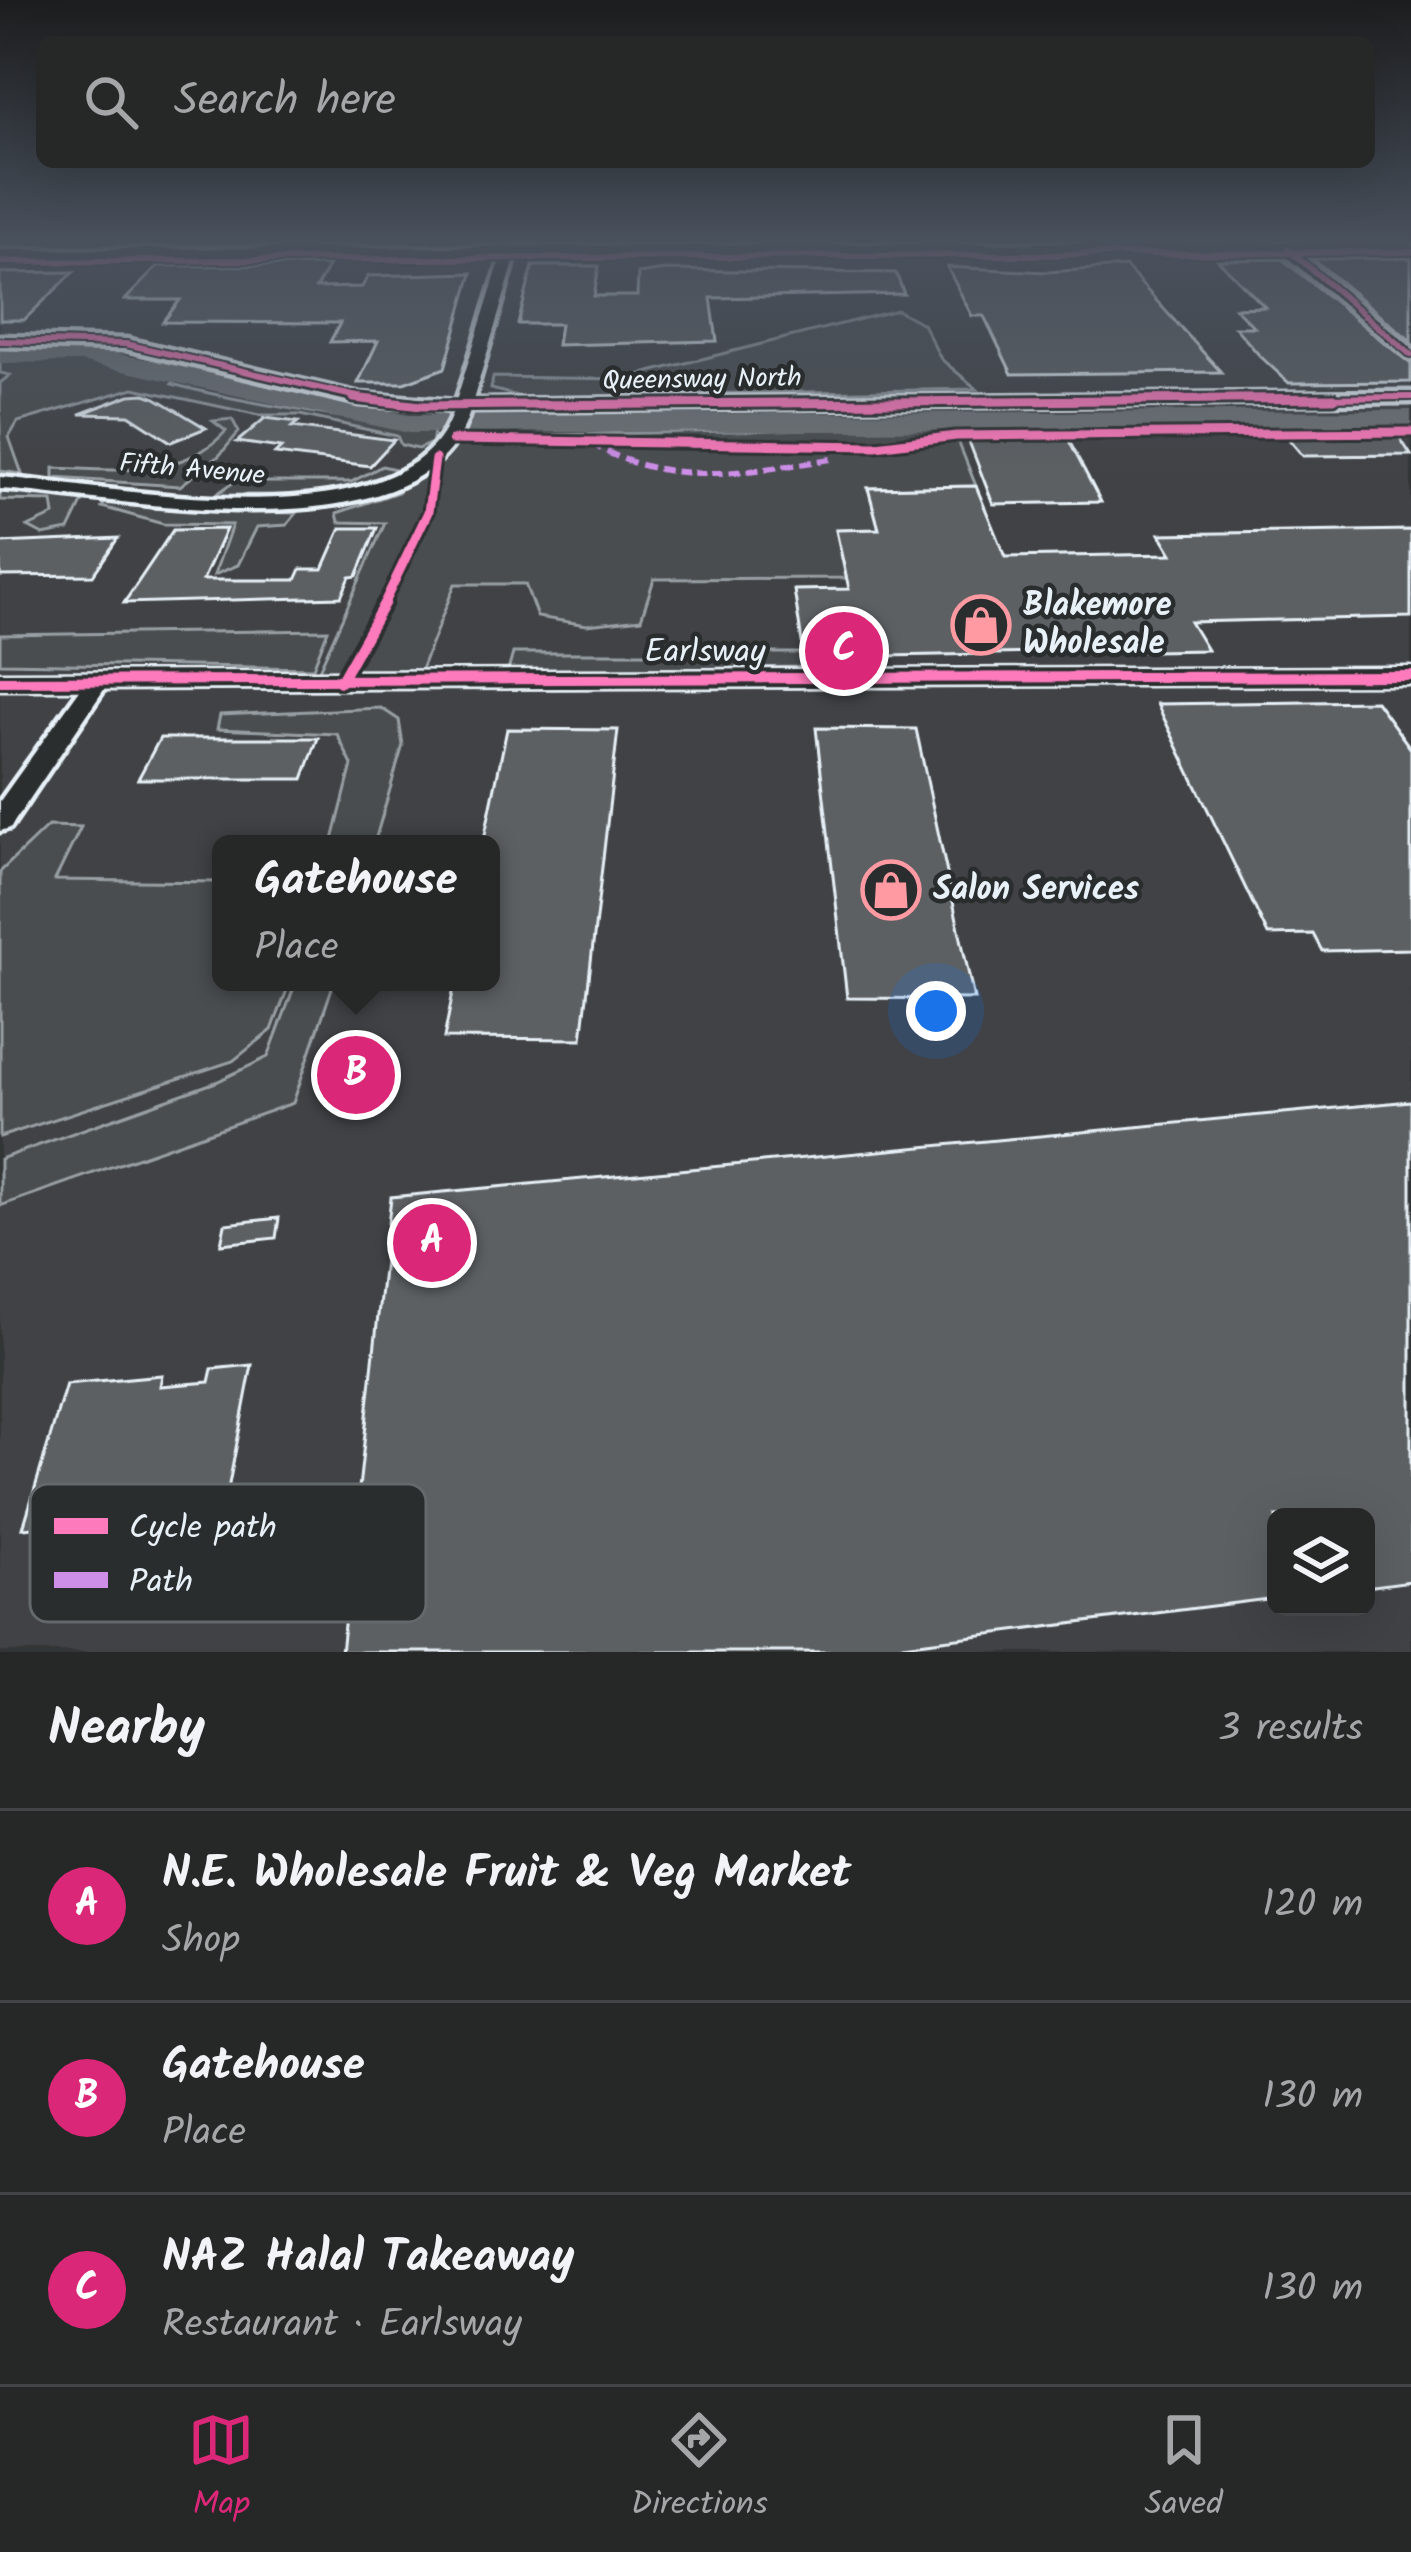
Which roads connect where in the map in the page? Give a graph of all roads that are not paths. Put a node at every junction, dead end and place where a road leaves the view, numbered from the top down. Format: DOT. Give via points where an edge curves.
graph roads {
  1 [pos="491,318"];
  2 [pos="1366,318"];
  3 [pos="0,341"];
  4 [pos="1411,355"];
  5 [pos="1411,398"];
  6 [pos="463,411"];
  7 [pos="0,483"];
  8 [pos="1411,676"];
  9 [pos="0,681"];
  10 [pos="98,681"];
  11 [pos="0,821"];
  1 -- 6 [label="street, Fifth Avenue"];
  2 -- 4 [label="street"];
  3 -- 6 [label="street, Queensway North" via="110,342 360,399"];
  5 -- 6 [label="street, Queensway North"];
  6 -- 7 [label="street, Fifth Avenue" via="446,452 378,490 329,501 226,505"];
  8 -- 10 [label="street, Earlsway"];
  9 -- 10 [label="street, Earlsway"];
  10 -- 11 [label="street"];
}
